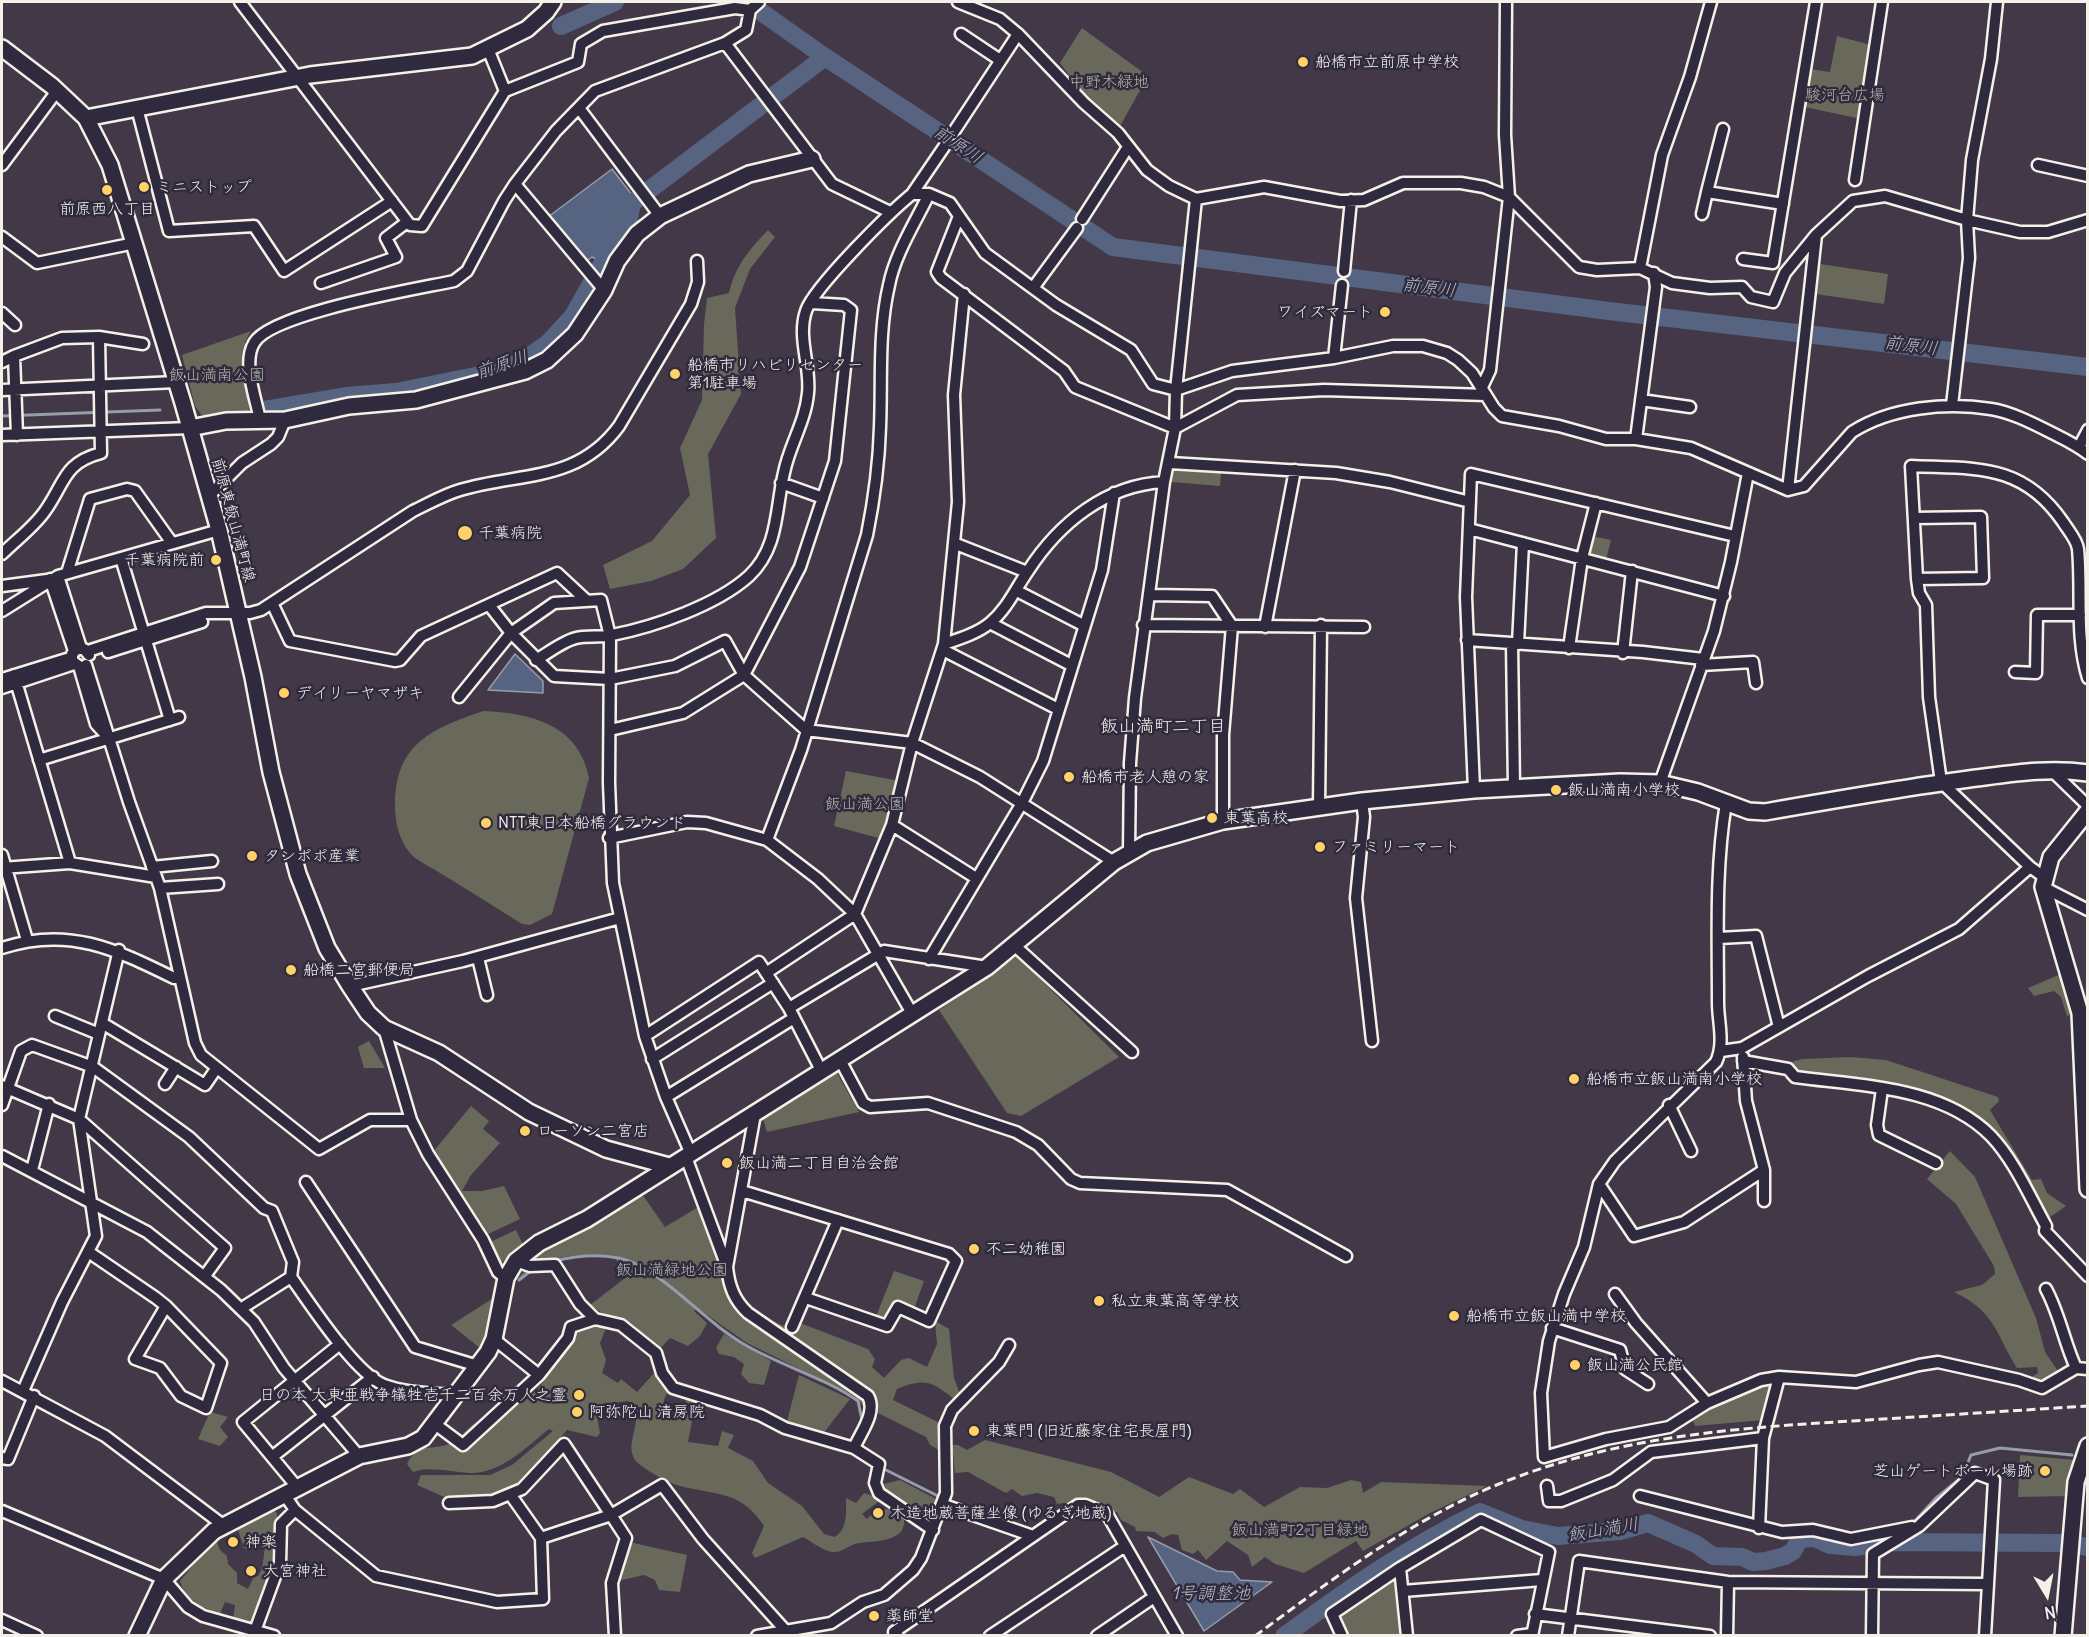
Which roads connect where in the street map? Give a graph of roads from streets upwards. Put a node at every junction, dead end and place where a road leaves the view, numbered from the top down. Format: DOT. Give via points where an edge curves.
graph roads {
  1 [pos="240,2"];
  2 [pos="554,2"];
  3 [pos="759,2"];
  4 [pos="958,2"];
  5 [pos="1506,2"];
  6 [pos="1711,2"];
  7 [pos="1816,2"];
  8 [pos="1882,2"];
  9 [pos="1997,2"];
  10 [pos="750,10"];
  11 [pos="961,34"];
  12 [pos="1018,34"];
  13 [pos="725,43"];
  14 [pos="2,48"];
  15 [pos="488,49"];
  16 [pos="1000,60"];
  17 [pos="298,77"];
  18 [pos="57,91"];
  19 [pos="505,92"];
  20 [pos="137,108"];
  21 [pos="579,108"];
  22 [pos="86,118"];
  23 [pos="1723,129"];
  24 [pos="952,133"];
  25 [pos="944,147"];
  26 [pos="1128,147"];
  27 [pos="812,159"];
  28 [pos="2,165"];
  29 [pos="2038,165"];
  30 [pos="2088,176"];
  31 [pos="1855,180"];
  32 [pos="515,184"];
  33 [pos="1707,192"];
  34 [pos="912,194"];
  35 [pos="929,194"];
  36 [pos="1509,198"];
  37 [pos="1196,199"];
  38 [pos="1351,200"];
  39 [pos="392,201"];
  40 [pos="1783,204"];
  41 [pos="890,212"];
  42 [pos="1702,214"];
  43 [pos="660,216"];
  44 [pos="959,216"];
  45 [pos="1967,220"];
  46 [pos="2088,220"];
  47 [pos="407,222"];
  48 [pos="1816,235"];
  49 [pos="2,237"];
  50 [pos="135,243"];
  51 [pos="1743,259"];
  52 [pos="697,261"];
  53 [pos="1640,268"];
  54 [pos="1344,271"];
  55 [pos="1654,273"];
  56 [pos="321,283"];
  57 [pos="1342,285"];
  58 [pos="1033,288"];
  59 [pos="604,290"];
  60 [pos="964,294"];
  61 [pos="812,303"];
  62 [pos="2,313"];
  63 [pos="15,325"];
  64 [pos="99,337"];
  65 [pos="142,344"];
  66 [pos="14,356"];
  67 [pos="1334,358"];
  68 [pos="2,362"];
  69 [pos="176,382"];
  70 [pos="100,387"];
  71 [pos="2,390"];
  72 [pos="16,390"];
  73 [pos="1176,390"];
  74 [pos="1484,391"];
  75 [pos="1641,400"];
  76 [pos="1952,405"];
  77 [pos="1690,406"];
  78 [pos="260,420"];
  79 [pos="285,420"];
  80 [pos="190,428"];
  81 [pos="1175,428"];
  82 [pos="2088,430"];
  83 [pos="101,431"];
  84 [pos="2,435"];
  85 [pos="17,435"];
  86 [pos="1636,439"];
  87 [pos="2083,450"];
  88 [pos="1170,463"];
  89 [pos="1295,470"];
  90 [pos="1748,473"];
  91 [pos="1164,482"];
  92 [pos="781,483"];
  93 [pos="1788,490"];
  94 [pos="1114,493"];
  95 [pos="209,496"];
  96 [pos="823,498"];
  97 [pos="1470,502"];
  98 [pos="1596,503"];
  99 [pos="1914,518"];
  100 [pos="1469,529"];
  101 [pos="219,530"];
  102 [pos="1735,536"];
  103 [pos="172,543"];
  104 [pos="1523,543"];
  105 [pos="956,544"];
  106 [pos="2,554"];
  107 [pos="121,558"];
  108 [pos="1582,558"];
  109 [pos="1632,571"];
  110 [pos="1027,572"];
  111 [pos="58,576"];
  112 [pos="1917,579"];
  113 [pos="2,586"];
  114 [pos="1017,591"];
  115 [pos="1150,595"];
  116 [pos="1724,596"];
  117 [pos="585,599"];
  118 [pos="272,603"];
  119 [pos="489,605"];
  120 [pos="2,611"];
  121 [pos="239,612"];
  122 [pos="2080,615"];
  123 [pos="990,623"];
  124 [pos="1083,625"];
  125 [pos="1143,625"];
  126 [pos="1321,625"];
  127 [pos="1232,626"];
  128 [pos="1264,627"];
  129 [pos="1364,627"];
  130 [pos="511,633"];
  131 [pos="145,636"];
  132 [pos="610,636"];
  133 [pos="1467,640"];
  134 [pos="1515,644"];
  135 [pos="943,647"];
  136 [pos="1569,648"];
  137 [pos="1623,653"];
  138 [pos="80,657"];
  139 [pos="536,660"];
  140 [pos="1702,662"];
  141 [pos="1071,665"];
  142 [pos="2015,672"];
  143 [pos="744,675"];
  144 [pos="2088,678"];
  145 [pos="2,679"];
  146 [pos="15,679"];
  147 [pos="610,679"];
  148 [pos="1756,682"];
  149 [pos="2,688"];
  150 [pos="459,697"];
  151 [pos="1058,709"];
  152 [pos="610,730"];
  153 [pos="806,730"];
  154 [pos="110,738"];
  155 [pos="912,743"];
  156 [pos="39,760"];
  157 [pos="2050,769"];
  158 [pos="2088,773"];
  159 [pos="1941,782"];
  160 [pos="1660,783"];
  161 [pos="1514,788"];
  162 [pos="1474,790"];
  163 [pos="1362,801"];
  164 [pos="1022,803"];
  165 [pos="1726,803"];
  166 [pos="2088,806"];
  167 [pos="1319,807"];
  168 [pos="2088,811"];
  169 [pos="1223,821"];
  170 [pos="892,825"];
  171 [pos="609,837"];
  172 [pos="767,840"];
  173 [pos="1129,852"];
  174 [pos="2,855"];
  175 [pos="212,861"];
  176 [pos="1114,862"];
  177 [pos="70,863"];
  178 [pos="2030,867"];
  179 [pos="4,868"];
  180 [pos="154,872"];
  181 [pos="976,878"];
  182 [pos="2043,882"];
  183 [pos="218,884"];
  184 [pos="160,888"];
  185 [pos="2088,910"];
  186 [pos="855,914"];
  187 [pos="620,918"];
  188 [pos="1719,938"];
  189 [pos="27,940"];
  190 [pos="1015,946"];
  191 [pos="2,948"];
  192 [pos="119,950"];
  193 [pos="878,954"];
  194 [pos="477,958"];
  195 [pos="928,958"];
  196 [pos="987,967"];
  197 [pos="766,973"];
  198 [pos="179,977"];
  199 [pos="773,983"];
  200 [pos="350,986"];
  201 [pos="487,995"];
  202 [pos="2082,1000"];
  203 [pos="791,1013"];
  204 [pos="913,1015"];
  205 [pos="55,1016"];
  206 [pos="1779,1027"];
  207 [pos="384,1028"];
  208 [pos="100,1029"];
  209 [pos="645,1036"];
  210 [pos="1372,1041"];
  211 [pos="1742,1048"];
  212 [pos="1721,1051"];
  213 [pos="1132,1052"];
  214 [pos="652,1059"];
  215 [pos="840,1060"];
  216 [pos="1743,1061"];
  217 [pos="93,1067"];
  218 [pos="176,1067"];
  219 [pos="216,1069"];
  220 [pos="822,1072"];
  221 [pos="165,1084"];
  222 [pos="4,1087"];
  223 [pos="1882,1089"];
  224 [pos="666,1097"];
  225 [pos="49,1104"];
  226 [pos="2,1105"];
  227 [pos="1669,1105"];
  228 [pos="755,1114"];
  229 [pos="79,1119"];
  230 [pos="411,1120"];
  231 [pos="1691,1151"];
  232 [pos="688,1155"];
  233 [pos="2,1156"];
  234 [pos="1936,1163"];
  235 [pos="669,1166"];
  236 [pos="32,1170"];
  237 [pos="1764,1170"];
  238 [pos="306,1182"];
  239 [pos="2087,1183"];
  240 [pos="1599,1184"];
  241 [pos="742,1191"];
  242 [pos="91,1201"];
  243 [pos="1764,1201"];
  244 [pos="838,1220"];
  245 [pos="90,1252"];
  246 [pos="1346,1256"];
  247 [pos="516,1261"];
  248 [pos="727,1267"];
  249 [pos="2088,1276"];
  250 [pos="204,1277"];
  251 [pos="291,1277"];
  252 [pos="506,1278"];
  253 [pos="2046,1289"];
  254 [pos="1615,1294"];
  255 [pos="807,1298"];
  256 [pos="166,1306"];
  257 [pos="242,1308"];
  258 [pos="595,1318"];
  259 [pos="792,1327"];
  260 [pos="1552,1328"];
  261 [pos="494,1339"];
  262 [pos="340,1344"];
  263 [pos="1009,1345"];
  264 [pos="478,1366"];
  265 [pos="2082,1369"];
  266 [pos="539,1375"];
  267 [pos="373,1377"];
  268 [pos="1779,1377"];
  269 [pos="294,1380"];
  270 [pos="2,1382"];
  271 [pos="1648,1384"];
  272 [pos="23,1390"];
  273 [pos="453,1395"];
  274 [pos="34,1396"];
  275 [pos="1707,1403"];
  276 [pos="327,1416"];
  277 [pos="435,1424"];
  278 [pos="1763,1438"];
  279 [pos="854,1448"];
  280 [pos="2086,1452"];
  281 [pos="272,1456"];
  282 [pos="359,1456"];
  283 [pos="2,1458"];
  284 [pos="1547,1486"];
  285 [pos="2082,1489"];
  286 [pos="290,1491"];
  287 [pos="510,1494"];
  288 [pos="1640,1496"];
  289 [pos="449,1503"];
  290 [pos="944,1505"];
  291 [pos="295,1510"];
  292 [pos="2,1511"];
  293 [pos="611,1515"];
  294 [pos="223,1525"];
  295 [pos="1919,1526"];
  296 [pos="1760,1528"];
  297 [pos="933,1530"];
  298 [pos="1033,1536"];
  299 [pos="541,1538"];
  300 [pos="1125,1546"];
  301 [pos="1400,1568"];
  302 [pos="164,1579"];
  303 [pos="1542,1580"];
  304 [pos="1728,1582"];
  305 [pos="1872,1584"];
  306 [pos="1986,1584"];
  307 [pos="1403,1591"];
  308 [pos="1154,1597"];
  309 [pos="1535,1614"];
  310 [pos="1569,1617"];
  311 [pos="2,1620"];
  312 [pos="785,1630"];
  313 [pos="255,1631"];
  314 [pos="37,1635"];
  315 [pos="138,1635"];
  316 [pos="274,1635"];
  317 [pos="615,1635"];
  318 [pos="757,1635"];
  319 [pos="898,1635"];
  320 [pos="990,1635"];
  321 [pos="1097,1635"];
  322 [pos="1177,1635"];
  323 [pos="1342,1635"];
  324 [pos="1407,1635"];
  325 [pos="1517,1635"];
  326 [pos="1532,1635"];
  327 [pos="1568,1635"];
  328 [pos="1710,1635"];
  329 [pos="1727,1635"];
  330 [pos="1872,1635"];
  331 [pos="1985,1635"];
  332 [pos="2062,1635"];
  1 -- 17 [label="street"];
  2 -- 15 [label="street" via="527,29"];
  3 -- 10 [label="street"];
  4 -- 12 [label="street" via="1000,19"];
  5 -- 36 [label="street" via="1505,135"];
  6 -- 53 [label="street" via="1662,155"];
  7 -- 40 [label="street"];
  8 -- 31 [label="street"];
  9 -- 45 [label="street" via="1972,160"];
  10 -- 13 [label="street" via="746,30"];
  10 -- 19 [label="street" via="735,8 603,31 582,44 578,62"];
  11 -- 16 [label="street"];
  12 -- 16 [label="street"];
  12 -- 26 [label="street"];
  13 -- 21 [label="street" via="595,91"];
  13 -- 27 [label="street"];
  14 -- 18 [label="street, 前原東飯山満町線"];
  15 -- 17 [label="street" via="457,60"];
  15 -- 19 [label="street"];
  16 -- 24 [label="street"];
  17 -- 20 [label="street"];
  17 -- 39 [label="street"];
  18 -- 22 [label="street, 前原東飯山満町線"];
  18 -- 28 [label="street"];
  19 -- 47 [label="street" via="422,226"];
  20 -- 22 [label="street"];
  20 -- 39 [label="street" via="168,231 254,226 284,271"];
  21 -- 32 [label="street"];
  21 -- 43 [label="street"];
  22 -- 50 [label="street, 前原東飯山満町線" via="110,165"];
  23 -- 33 [label="street"];
  25 -- 34 [label="street"];
  26 -- 37 [label="street" via="1147,170"];
  26 -- 58 [label="street" via="1080,224"];
  27 -- 41 [label="street" via="832,184"];
  27 -- 43 [label="street" via="749,174"];
  29 -- 30 [label="street"];
  32 -- 59 [label="street"];
  32 -- 78 [label="street" via="467,271 454,281 308,314 269,328 254,342 249,361"];
  33 -- 40 [label="street"];
  33 -- 42 [label="street"];
  34 -- 35 [label="street"];
  34 -- 41 [label="street"];
  35 -- 44 [label="street" via="950,203"];
  35 -- 153 [label="street" via="898,257 889,285 881,350 874,501 857,570"];
  36 -- 38 [label="street" via="1484,188 1434,182 1403,183 1364,200"];
  36 -- 53 [label="street" via="1579,267"];
  36 -- 74 [label="street" via="1490,370"];
  37 -- 38 [label="street" via="1264,187"];
  37 -- 73 [label="street"];
  38 -- 54 [label="street"];
  39 -- 47 [label="street"];
  40 -- 51 [label="street" via="1773,263"];
  41 -- 61 [label="street"];
  43 -- 59 [label="street" via="630,243"];
  44 -- 58 [label="street" via="985,253"];
  44 -- 60 [label="street" via="937,272"];
  45 -- 46 [label="street" via="2020,232 2049,232"];
  45 -- 48 [label="street" via="1885,196 1853,201"];
  45 -- 76 [label="street" via="1969,258"];
  47 -- 56 [label="street" via="386,238 396,257"];
  48 -- 55 [label="street" via="1785,273 1773,302 1751,297 1742,287 1672,283"];
  48 -- 93 [label="street"];
  49 -- 50 [label="street" via="37,263"];
  50 -- 69 [label="street, 前原東飯山満町線"];
  52 -- 118 [label="street" via="698,282 683,319 619,426 600,448 567,468 460,490 434,501"];
  53 -- 55 [label="street"];
  55 -- 75 [label="street" via="1656,288"];
  57 -- 67 [label="street"];
  58 -- 73 [label="street" via="1131,350 1153,384"];
  59 -- 79 [label="street" via="575,334 547,360 525,371 416,400 349,406"];
  60 -- 81 [label="street" via="1064,371 1075,387"];
  60 -- 105 [label="street" via="954,395"];
  61 -- 92 [label="street" via="806,310 803,333 808,392"];
  61 -- 96 [label="street" via="844,305 851,310 836,461"];
  62 -- 63 [label="street"];
  64 -- 65 [label="street"];
  64 -- 66 [label="street" via="62,338"];
  64 -- 70 [label="street"];
  66 -- 68 [label="street"];
  66 -- 72 [label="street"];
  67 -- 73 [label="street" via="1232,371"];
  67 -- 74 [label="street" via="1393,345 1424,346 1458,360"];
  69 -- 70 [label="street"];
  69 -- 80 [label="street, 前原東飯山満町線"];
  70 -- 72 [label="street"];
  70 -- 83 [label="street"];
  71 -- 72 [label="street"];
  72 -- 85 [label="street"];
  73 -- 81 [label="street"];
  74 -- 81 [label="street" via="1324,390 1237,395"];
  74 -- 86 [label="street" via="1494,408 1512,420 1559,426 1606,439"];
  75 -- 77 [label="street"];
  75 -- 86 [label="street"];
  76 -- 87 [label="street" via="1994,409 2039,426"];
  76 -- 93 [label="street" via="1889,415 1862,425 1804,486"];
  78 -- 79 [label="street"];
  78 -- 80 [label="street"];
  79 -- 95 [label="street" via="278,437 242,463"];
  80 -- 83 [label="street"];
  80 -- 95 [label="street, 前原東飯山満町線"];
  81 -- 88 [label="street"];
  82 -- 87 [label="street"];
  83 -- 85 [label="street"];
  83 -- 106 [label="street" via="101,453 82,458 76,464 44,513"];
  84 -- 85 [label="street"];
  86 -- 90 [label="street" via="1691,448"];
  88 -- 89 [label="street"];
  88 -- 91 [label="street"];
  89 -- 97 [label="street" via="1390,482"];
  89 -- 128 [label="street"];
  90 -- 93 [label="street"];
  90 -- 102 [label="street"];
  91 -- 94 [label="street" via="1143,483"];
  91 -- 115 [label="street"];
  92 -- 96 [label="street"];
  92 -- 132 [label="street" via="771,545 748,577 688,610"];
  94 -- 110 [label="street" via="1071,520"];
  94 -- 124 [label="street" via="1102,570"];
  95 -- 101 [label="street, 前原東飯山満町線"];
  96 -- 143 [label="street" via="800,567"];
  97 -- 98 [label="street" via="1471,474"];
  97 -- 100 [label="street"];
  98 -- 102 [label="street"];
  98 -- 108 [label="street"];
  99 -- 112 [label="street"];
  99 -- 112 [label="street" via="1981,517 1983,578"];
  99 -- 122 [label="street" via="1911,466 1993,470 2025,485 2059,516 2078,546"];
  100 -- 104 [label="street"];
  100 -- 133 [label="street"];
  101 -- 103 [label="street"];
  101 -- 121 [label="street, 前原東飯山満町線"];
  102 -- 116 [label="street"];
  103 -- 107 [label="street"];
  103 -- 111 [label="street" via="135,491 127,489 90,499"];
  104 -- 108 [label="street"];
  104 -- 134 [label="street"];
  105 -- 110 [label="street"];
  105 -- 135 [label="street"];
  107 -- 111 [label="street"];
  107 -- 131 [label="street"];
  108 -- 109 [label="street"];
  108 -- 136 [label="street"];
  109 -- 116 [label="street"];
  109 -- 137 [label="street"];
  110 -- 114 [label="street"];
  111 -- 113 [label="street"];
  111 -- 120 [label="street"];
  111 -- 138 [label="street"];
  112 -- 159 [label="street" via="1918,592 1926,605 1929,697"];
  114 -- 123 [label="street"];
  114 -- 124 [label="street"];
  115 -- 125 [label="street"];
  115 -- 127 [label="street" via="1212,596"];
  116 -- 140 [label="street"];
  117 -- 119 [label="street" via="558,573"];
  117 -- 130 [label="street" via="554,603"];
  117 -- 132 [label="street" via="601,600"];
  118 -- 119 [label="street" via="290,641 395,661 421,636"];
  118 -- 121 [label="street" via="250,613"];
  119 -- 130 [label="street"];
  121 -- 131 [label="street" via="206,613"];
  121 -- 200 [label="street, 前原東飯山満町線" via="271,772 298,874 327,948"];
  122 -- 142 [label="street" via="2037,615 2036,673"];
  122 -- 144 [label="street"];
  123 -- 135 [label="street"];
  123 -- 141 [label="street"];
  124 -- 141 [label="street"];
  125 -- 127 [label="street"];
  125 -- 173 [label="street" via="1131,763"];
  126 -- 128 [label="street"];
  126 -- 129 [label="street"];
  126 -- 167 [label="street"];
  127 -- 128 [label="street"];
  127 -- 169 [label="street" via="1223,735"];
  130 -- 139 [label="street"];
  130 -- 150 [label="street"];
  131 -- 138 [label="street"];
  131 -- 154 [label="street" via="175,718"];
  132 -- 139 [label="street" via="575,638"];
  132 -- 147 [label="street"];
  133 -- 134 [label="street"];
  133 -- 162 [label="street"];
  134 -- 136 [label="street"];
  134 -- 161 [label="street"];
  135 -- 151 [label="street"];
  135 -- 155 [label="street"];
  136 -- 137 [label="street"];
  137 -- 140 [label="street" via="1643,652"];
  138 -- 146 [label="street"];
  138 -- 154 [label="street"];
  139 -- 147 [label="street" via="554,676"];
  140 -- 148 [label="street" via="1753,662"];
  140 -- 160 [label="street"];
  141 -- 151 [label="street"];
  143 -- 147 [label="street" via="725,641 675,666"];
  143 -- 152 [label="street" via="683,713"];
  143 -- 153 [label="street"];
  145 -- 146 [label="street"];
  146 -- 149 [label="street"];
  146 -- 156 [label="street"];
  147 -- 152 [label="street"];
  151 -- 164 [label="street" via="1043,760"];
  152 -- 171 [label="street"];
  153 -- 155 [label="street"];
  153 -- 172 [label="street"];
  154 -- 156 [label="street"];
  154 -- 180 [label="street"];
  155 -- 164 [label="street"];
  155 -- 170 [label="street"];
  156 -- 177 [label="street"];
  157 -- 158 [label="street"];
  157 -- 159 [label="street"];
  157 -- 166 [label="street"];
  159 -- 165 [label="street" via="1765,812"];
  159 -- 178 [label="street"];
  160 -- 161 [label="street"];
  160 -- 165 [label="street"];
  161 -- 162 [label="street"];
  162 -- 163 [label="street"];
  163 -- 167 [label="street"];
  163 -- 210 [label="street" via="1356,898"];
  164 -- 176 [label="street"];
  164 -- 181 [label="street"];
  165 -- 188 [label="street" via="1720,837"];
  167 -- 169 [label="street"];
  168 -- 182 [label="street" via="2051,857"];
  169 -- 173 [label="street"];
  170 -- 181 [label="street"];
  170 -- 186 [label="street"];
  171 -- 172 [label="street" via="687,822 715,825"];
  171 -- 187 [label="street"];
  172 -- 186 [label="street"];
  173 -- 176 [label="street"];
  174 -- 179 [label="street"];
  175 -- 180 [label="street"];
  176 -- 190 [label="street"];
  177 -- 179 [label="street"];
  177 -- 180 [label="street"];
  178 -- 182 [label="street"];
  178 -- 206 [label="street" via="1959,929"];
  179 -- 189 [label="street"];
  180 -- 184 [label="street"];
  181 -- 195 [label="street"];
  182 -- 185 [label="street"];
  182 -- 202 [label="street"];
  183 -- 184 [label="street"];
  184 -- 198 [label="street"];
  186 -- 193 [label="street"];
  186 -- 197 [label="street"];
  187 -- 194 [label="street"];
  187 -- 209 [label="street"];
  188 -- 206 [label="street" via="1756,936"];
  188 -- 212 [label="street"];
  189 -- 191 [label="street"];
  189 -- 192 [label="street" via="77,939"];
  190 -- 196 [label="street"];
  190 -- 213 [label="street"];
  192 -- 198 [label="street"];
  192 -- 208 [label="street"];
  193 -- 195 [label="street" via="884,951"];
  193 -- 203 [label="street"];
  193 -- 204 [label="street"];
  194 -- 200 [label="street"];
  194 -- 201 [label="street"];
  195 -- 196 [label="street"];
  196 -- 204 [label="street"];
  197 -- 199 [label="street"];
  197 -- 209 [label="street" via="759,962"];
  198 -- 219 [label="street" via="195,1043"];
  199 -- 203 [label="street"];
  199 -- 214 [label="street"];
  200 -- 207 [label="street, 前原東飯山満町線"];
  202 -- 239 [label="street"];
  203 -- 220 [label="street"];
  203 -- 224 [label="street"];
  204 -- 215 [label="street"];
  205 -- 208 [label="street"];
  206 -- 211 [label="street"];
  207 -- 230 [label="street"];
  207 -- 235 [label="street" via="440,1053 529,1112 606,1149"];
  208 -- 217 [label="street"];
  208 -- 218 [label="street"];
  209 -- 214 [label="street"];
  211 -- 212 [label="street"];
  211 -- 216 [label="street"];
  212 -- 227 [label="street" via="1716,1062"];
  214 -- 224 [label="street"];
  215 -- 220 [label="street"];
  215 -- 246 [label="street" via="863,1103 870,1107 928,1103 1016,1132 1038,1145 1071,1179 1080,1183 1227,1190"];
  216 -- 223 [label="street" via="1788,1069 1795,1077"];
  216 -- 237 [label="street" via="1746,1101"];
  217 -- 222 [label="street" via="32,1045 21,1051"];
  217 -- 229 [label="street"];
  217 -- 251 [label="street" via="189,1137 264,1208 272,1211 293,1262"];
  218 -- 219 [label="street" via="205,1085"];
  218 -- 221 [label="street"];
  219 -- 230 [label="street" via="319,1149 370,1120"];
  220 -- 228 [label="street"];
  222 -- 225 [label="street"];
  222 -- 226 [label="street"];
  223 -- 234 [label="street" via="1876,1125 1879,1135"];
  223 -- 249 [label="street" via="1942,1104 1964,1114 1991,1136 2030,1195 2045,1231"];
  224 -- 232 [label="street"];
  225 -- 229 [label="street"];
  225 -- 236 [label="street"];
  227 -- 231 [label="street"];
  227 -- 240 [label="street"];
  228 -- 232 [label="street"];
  228 -- 241 [label="street"];
  229 -- 242 [label="street"];
  229 -- 250 [label="street" via="225,1248"];
  230 -- 252 [label="street" via="441,1178 467,1214 498,1272"];
  232 -- 235 [label="street"];
  232 -- 248 [label="street"];
  233 -- 236 [label="street"];
  235 -- 247 [label="street" via="587,1219 539,1243"];
  236 -- 242 [label="street"];
  237 -- 240 [label="street" via="1684,1222 1634,1236"];
  237 -- 243 [label="street"];
  238 -- 264 [label="street" via="415,1347"];
  240 -- 260 [label="street" via="1584,1247"];
  241 -- 244 [label="street"];
  241 -- 248 [label="street"];
  242 -- 245 [label="street" via="96,1236"];
  242 -- 250 [label="street" via="147,1232"];
  244 -- 255 [label="street"];
  244 -- 255 [label="street" via="949,1254 956,1261 929,1321 897,1307 887,1326"];
  245 -- 256 [label="street"];
  245 -- 272 [label="street" via="62,1302"];
  247 -- 252 [label="street"];
  247 -- 258 [label="street" via="531,1266 555,1265 580,1304"];
  248 -- 279 [label="street" via="732,1293 744,1309 868,1395 871,1412"];
  250 -- 257 [label="street"];
  251 -- 257 [label="street"];
  251 -- 262 [label="street"];
  252 -- 261 [label="street"];
  253 -- 265 [label="street" via="2058,1311 2064,1343"];
  254 -- 275 [label="street"];
  255 -- 259 [label="street"];
  256 -- 256 [label="street" via="135,1359 160,1368 180,1396 206,1408 221,1363"];
  257 -- 269 [label="street"];
  258 -- 266 [label="street" via="571,1327 568,1338"];
  258 -- 279 [label="street" via="621,1325 649,1346 673,1388"];
  260 -- 271 [label="street" via="1620,1350 1625,1369"];
  260 -- 275 [label="street" via="1541,1393 1544,1457 1606,1439 1669,1427"];
  261 -- 264 [label="street"];
  261 -- 266 [label="street"];
  262 -- 267 [label="street"];
  262 -- 269 [label="street"];
  263 -- 290 [label="street" via="999,1362 952,1410 945,1426 948,1460"];
  264 -- 273 [label="street"];
  265 -- 268 [label="street" via="2042,1388 1938,1362 1856,1382"];
  266 -- 277 [label="street" via="463,1445"];
  267 -- 273 [label="street" via="384,1385"];
  267 -- 276 [label="street"];
  268 -- 275 [label="street" via="1761,1380"];
  268 -- 278 [label="street"];
  269 -- 276 [label="street"];
  269 -- 281 [label="street" via="243,1422"];
  270 -- 272 [label="street"];
  272 -- 274 [label="street"];
  273 -- 277 [label="street"];
  274 -- 283 [label="street" via="8,1459"];
  274 -- 294 [label="street" via="105,1436"];
  276 -- 281 [label="street"];
  276 -- 282 [label="street"];
  277 -- 282 [label="street" via="423,1438 408,1446"];
  278 -- 284 [label="street" via="1651,1452 1613,1480 1561,1501 1549,1502"];
  278 -- 296 [label="street"];
  279 -- 297 [label="street" via="879,1464 875,1483 879,1493"];
  280 -- 285 [label="street"];
  281 -- 286 [label="street"];
  282 -- 286 [label="street"];
  285 -- 332 [label="street" via="2071,1545"];
  286 -- 291 [label="street"];
  286 -- 294 [label="street"];
  287 -- 289 [label="street" via="493,1501"];
  287 -- 293 [label="street" via="522,1489 564,1444"];
  287 -- 299 [label="street"];
  288 -- 296 [label="street"];
  290 -- 297 [label="street"];
  290 -- 298 [label="street"];
  291 -- 299 [label="street" via="376,1576 497,1602 543,1599"];
  291 -- 313 [label="street" via="281,1524 280,1563"];
  292 -- 302 [label="street"];
  293 -- 299 [label="street"];
  293 -- 312 [label="street" via="662,1485 703,1539"];
  293 -- 317 [label="street" via="626,1538 612,1583"];
  294 -- 302 [label="street"];
  295 -- 296 [label="street" via="1851,1539 1813,1530 1782,1532"];
  295 -- 305 [label="street" via="1873,1554"];
  295 -- 306 [label="street" via="1975,1473 1994,1480"];
  297 -- 312 [label="street" via="913,1570 884,1595 863,1602 831,1623"];
  298 -- 300 [label="street" via="1078,1505 1085,1505 1107,1514"];
  298 -- 319 [label="street" via="894,1632"];
  300 -- 308 [label="street"];
  300 -- 320 [label="street"];
  301 -- 303 [label="street" via="1481,1521 1549,1552"];
  301 -- 307 [label="street"];
  301 -- 323 [label="street" via="1332,1614"];
  302 -- 313 [label="street" via="188,1607 221,1623"];
  302 -- 315 [label="street"];
  303 -- 307 [label="street"];
  303 -- 309 [label="street"];
  304 -- 305 [label="street"];
  304 -- 310 [label="street" via="1579,1561"];
  304 -- 329 [label="street"];
  305 -- 306 [label="street"];
  305 -- 330 [label="street"];
  306 -- 331 [label="street"];
  307 -- 324 [label="street"];
  308 -- 321 [label="street"];
  308 -- 322 [label="street"];
  309 -- 310 [label="street"];
  309 -- 326 [label="street"];
  310 -- 327 [label="street"];
  310 -- 328 [label="street"];
  311 -- 314 [label="street"];
  312 -- 318 [label="street"];
  313 -- 316 [label="street"];
  325 -- 326 [label="street"];
}
